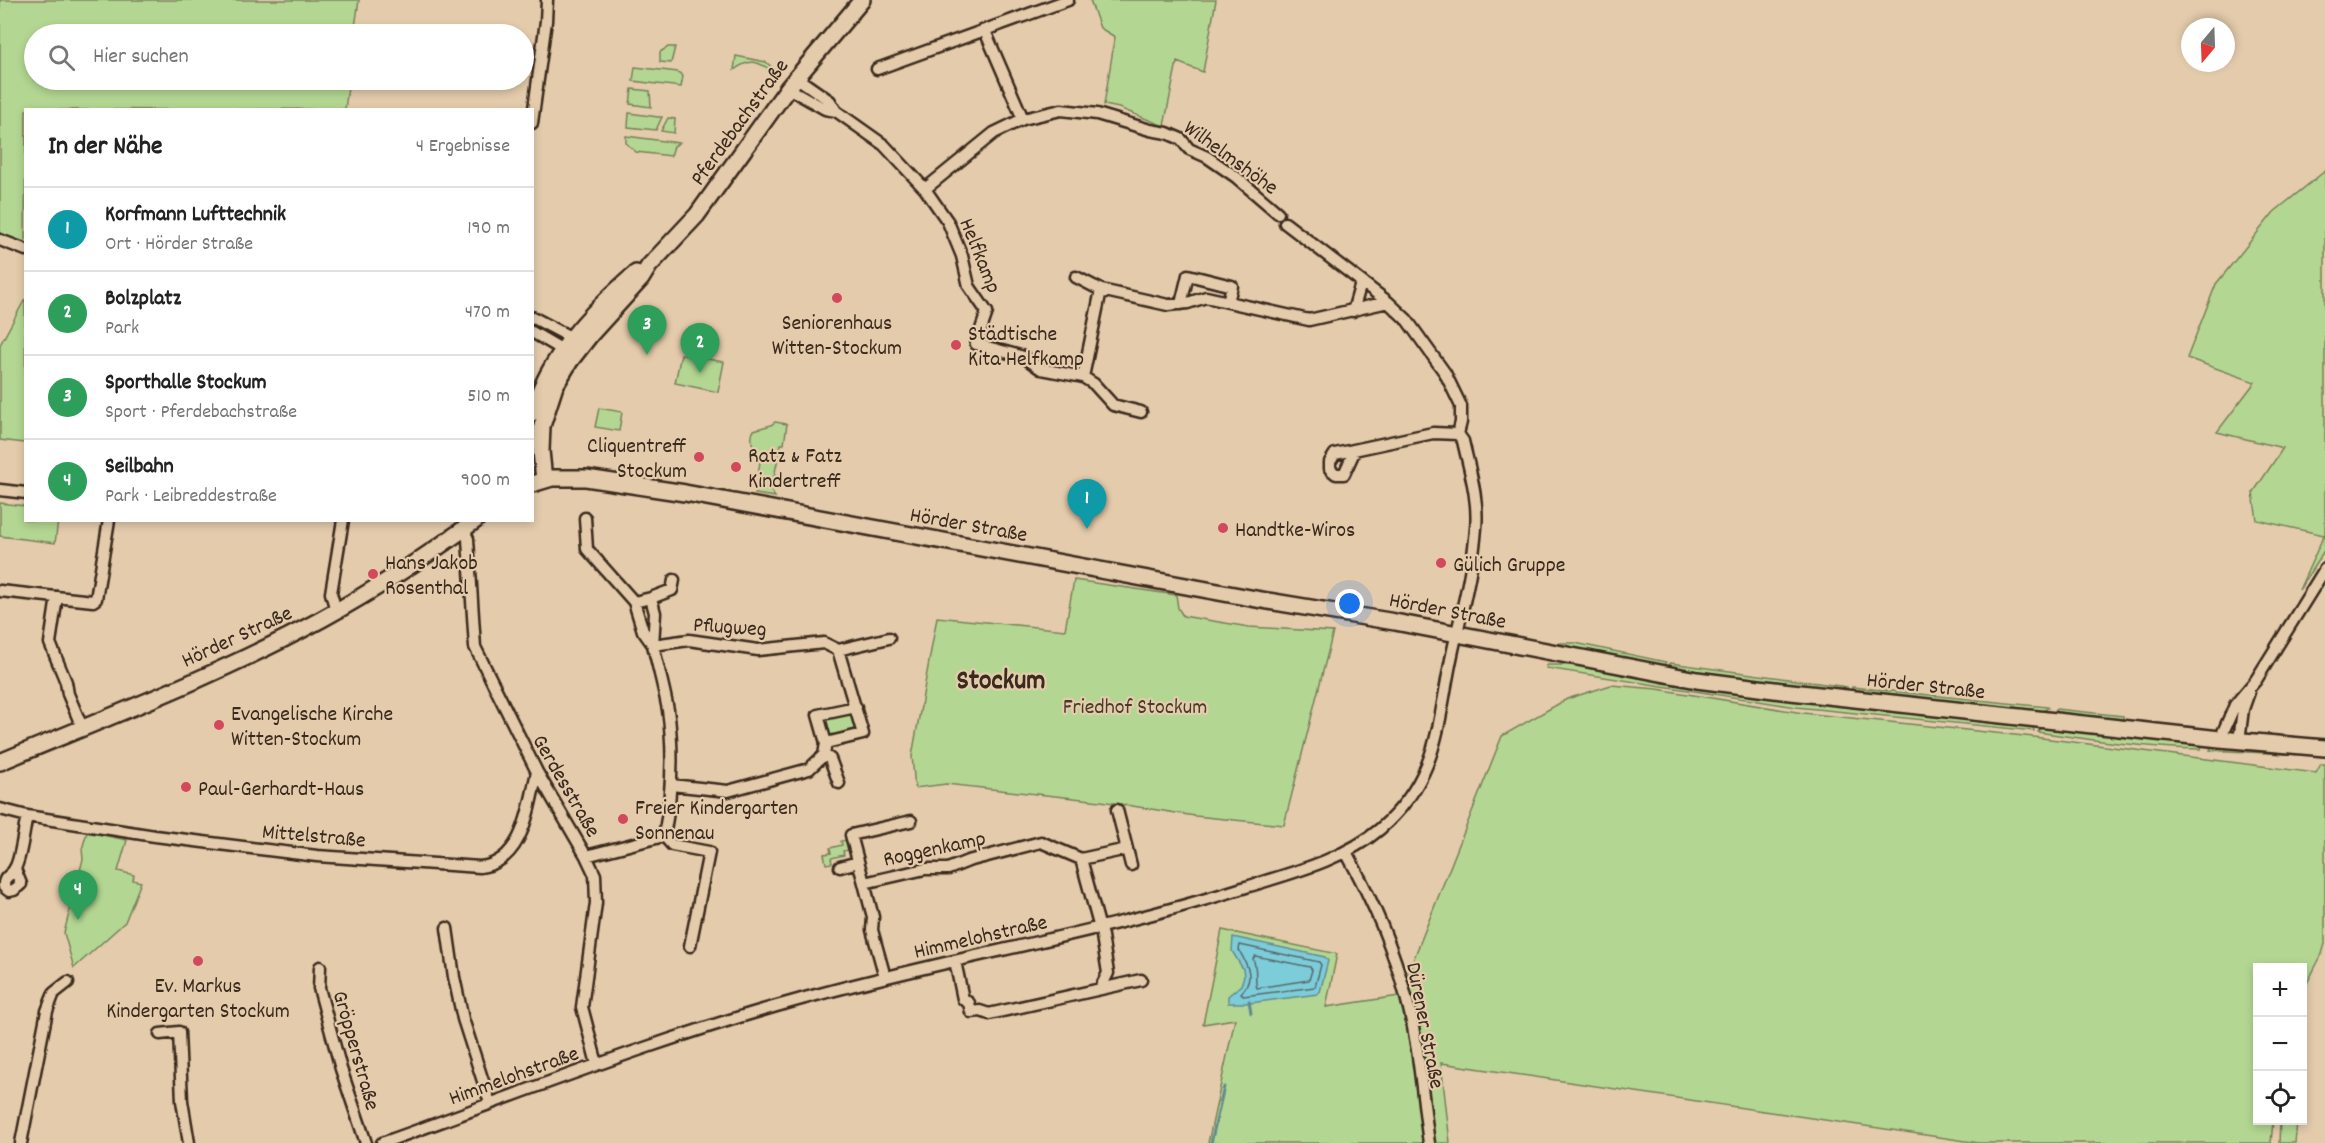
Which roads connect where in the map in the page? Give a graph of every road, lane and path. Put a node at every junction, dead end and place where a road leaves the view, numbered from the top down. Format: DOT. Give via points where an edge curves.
graph roads {
  1 [pos="547,0"];
  2 [pos="862,0"];
  3 [pos="1068,0"];
  4 [pos="985,31"];
  5 [pos="877,69"];
  6 [pos="792,83"];
  7 [pos="534,108"];
  8 [pos="1023,119"];
  9 [pos="926,189"];
  10 [pos="1278,213"];
  11 [pos="1285,223"];
  12 [pos="0,240"];
  13 [pos="24,249"];
  14 [pos="1076,277"];
  15 [pos="1210,280"];
  16 [pos="1358,280"];
  17 [pos="1101,290"];
  18 [pos="1206,297"];
  19 [pos="1228,302"];
  20 [pos="1388,302"];
  21 [pos="1181,304"];
  22 [pos="1353,311"];
  23 [pos="534,318"];
  24 [pos="534,333"];
  25 [pos="571,346"];
  26 [pos="1083,377"];
  27 [pos="534,407"];
  28 [pos="1141,412"];
  29 [pos="1458,434"];
  30 [pos="1355,450"];
  31 [pos="536,481"];
  32 [pos="0,490"];
  33 [pos="24,493"];
  34 [pos="585,518"];
  35 [pos="109,522"];
  36 [pos="343,522"];
  37 [pos="470,525"];
  38 [pos="2325,568"];
  39 [pos="674,580"];
  40 [pos="0,591"];
  41 [pos="57,597"];
  42 [pos="651,598"];
  43 [pos="634,602"];
  44 [pos="336,611"];
  45 [pos="1456,633"];
  46 [pos="889,638"];
  47 [pos="653,645"];
  48 [pos="838,650"];
  49 [pos="2251,687"];
  50 [pos="856,707"];
  51 [pos="82,728"];
  52 [pos="2220,739"];
  53 [pos="2239,741"];
  54 [pos="826,743"];
  55 [pos="2325,747"];
  56 [pos="824,755"];
  57 [pos="0,762"];
  58 [pos="537,772"];
  59 [pos="839,783"];
  60 [pos="671,784"];
  61 [pos="0,809"];
  62 [pos="1117,810"];
  63 [pos="27,816"];
  64 [pos="911,821"];
  65 [pos="664,836"];
  66 [pos="1127,849"];
  67 [pos="1346,852"];
  68 [pos="586,856"];
  69 [pos="1081,859"];
  70 [pos="858,862"];
  71 [pos="1131,865"];
  72 [pos="840,867"];
  73 [pos="15,869"];
  74 [pos="864,883"];
  75 [pos="447,928"];
  76 [pos="1100,928"];
  77 [pos="690,946"];
  78 [pos="955,961"];
  79 [pos="320,967"];
  80 [pos="885,977"];
  81 [pos="1141,980"];
  82 [pos="68,982"];
  83 [pos="1100,989"];
  84 [pos="160,1034"];
  85 [pos="597,1064"];
  86 [pos="490,1103"];
  87 [pos="21,1143"];
  88 [pos="189,1143"];
  89 [pos="366,1143"];
  90 [pos="382,1143"];
  91 [pos="1429,1143"];
  1 -- 7 [label="street"];
  2 -- 6 [label="main road, Pferdebachstraße"];
  3 -- 4 [label="street"];
  4 -- 5 [label="street"];
  4 -- 8 [label="street"];
  6 -- 9 [label="street, Helfkamp" via="830,101 836,111 884,144"];
  6 -- 25 [label="main road, Pferdebachstraße" via="697,215 641,279"];
  8 -- 9 [label="street, Wilhelmshöhe" via="987,137"];
  8 -- 10 [label="street, Wilhelmshöhe" via="1061,110 1097,114 1167,133 1236,177"];
  9 -- 26 [label="street, Helfkamp" via="948,222 969,286 987,312 976,345 1024,357 1041,369"];
  11 -- 16 [label="street, Wilhelmshöhe"];
  12 -- 13 [label="street"];
  14 -- 17 [label="street"];
  15 -- 18 [label="street"];
  15 -- 19 [label="street" via="1232,286"];
  15 -- 21 [label="street" via="1188,275"];
  16 -- 20 [label="street, Wilhelmshöhe"];
  16 -- 22 [label="street"];
  17 -- 21 [label="street" via="1168,305"];
  17 -- 26 [label="street"];
  18 -- 19 [label="street"];
  18 -- 21 [label="street"];
  19 -- 22 [label="street" via="1309,320"];
  20 -- 22 [label="street"];
  20 -- 29 [label="street, Wilhelmshöhe" via="1422,338 1445,373 1461,406"];
  23 -- 25 [label="street"];
  24 -- 25 [label="street"];
  25 -- 27 [label="main road, Pferdebachstraße" via="541,388"];
  25 -- 31 [label="main road, Pferdebachstraße" via="546,410"];
  26 -- 28 [label="street" via="1113,405"];
  29 -- 30 [label="street" via="1433,433"];
  29 -- 45 [label="street, Himmelohstraße" via="1463,441 1475,499 1476,527"];
  31 -- 45 [label="main road, Hörder Straße" via="586,478 685,493"];
  32 -- 33 [label="street"];
  34 -- 43 [label="street" via="587,549"];
  35 -- 41 [label="street" via="96,600"];
  36 -- 44 [label="street" via="331,593"];
  37 -- 44 [label="main road, Hörder Straße"];
  37 -- 58 [label="street, Gerdesstraße" via="475,647"];
  38 -- 49 [label="street"];
  39 -- 42 [label="street, Pflugweg" via="672,590"];
  40 -- 41 [label="street"];
  41 -- 51 [label="street" via="50,643"];
  42 -- 43 [label="street, Pflugweg"];
  42 -- 47 [label="street" via="655,613"];
  43 -- 47 [label="street" via="643,631"];
  44 -- 51 [label="main road, Hörder Straße" via="242,659"];
  45 -- 52 [label="main road, Hörder Straße" via="1782,692"];
  45 -- 67 [label="street, Himmelohstraße" via="1438,734 1427,767 1403,806 1378,831"];
  46 -- 48 [label="street, Pflugweg"];
  47 -- 48 [label="street, Pflugweg" via="689,640 758,650 824,643"];
  47 -- 60 [label="street" via="668,710"];
  48 -- 50 [label="street"];
  49 -- 52 [label="street" via="2235,705"];
  49 -- 53 [label="street"];
  50 -- 54 [label="street" via="863,735"];
  50 -- 54 [label="street" via="818,715"];
  51 -- 57 [label="main road, Hörder Straße"];
  52 -- 53 [label="main road, Hörder Straße"];
  53 -- 55 [label="main road, Hörder Straße"];
  54 -- 56 [label="street"];
  56 -- 59 [label="street" via="831,759"];
  56 -- 60 [label="street" via="809,769 728,791"];
  58 -- 63 [label="street, Mittelstraße" via="518,838 502,859 480,867 263,850"];
  58 -- 68 [label="street, Gerdesstraße"];
  60 -- 65 [label="street"];
  61 -- 63 [label="street, Mittelstraße"];
  62 -- 66 [label="street"];
  63 -- 73 [label="street"];
  64 -- 70 [label="street, Roggenkamp" via="851,835"];
  65 -- 68 [label="street"];
  65 -- 77 [label="street" via="672,845 709,852"];
  66 -- 69 [label="street"];
  66 -- 71 [label="street"];
  67 -- 76 [label="street, Himmelohstraße" via="1210,899"];
  67 -- 91 [label="street, Dürener Straße" via="1393,955 1406,998"];
  68 -- 85 [label="street, Gerdesstraße" via="597,890 582,1007"];
  69 -- 74 [label="street, Roggenkamp" via="1041,842 948,869 925,869"];
  69 -- 76 [label="street"];
  70 -- 72 [label="street, Roggenkamp"];
  70 -- 74 [label="street, Roggenkamp"];
  74 -- 80 [label="street, Roggenkamp"];
  75 -- 86 [label="street" via="463,1019"];
  76 -- 78 [label="street, Himmelohstraße"];
  76 -- 83 [label="street" via="1108,973"];
  78 -- 80 [label="street, Himmelohstraße"];
  78 -- 83 [label="street" via="963,999 969,1003 971,1012 989,1014"];
  79 -- 89 [label="street, Gröpperstraße" via="319,988"];
  80 -- 85 [label="street, Himmelohstraße" via="734,1018"];
  81 -- 83 [label="street"];
  82 -- 87 [label="street" via="54,993 47,1011"];
  84 -- 88 [label="street" via="178,1032"];
  85 -- 86 [label="street, Himmelohstraße"];
  86 -- 90 [label="street, Himmelohstraße"];
}
